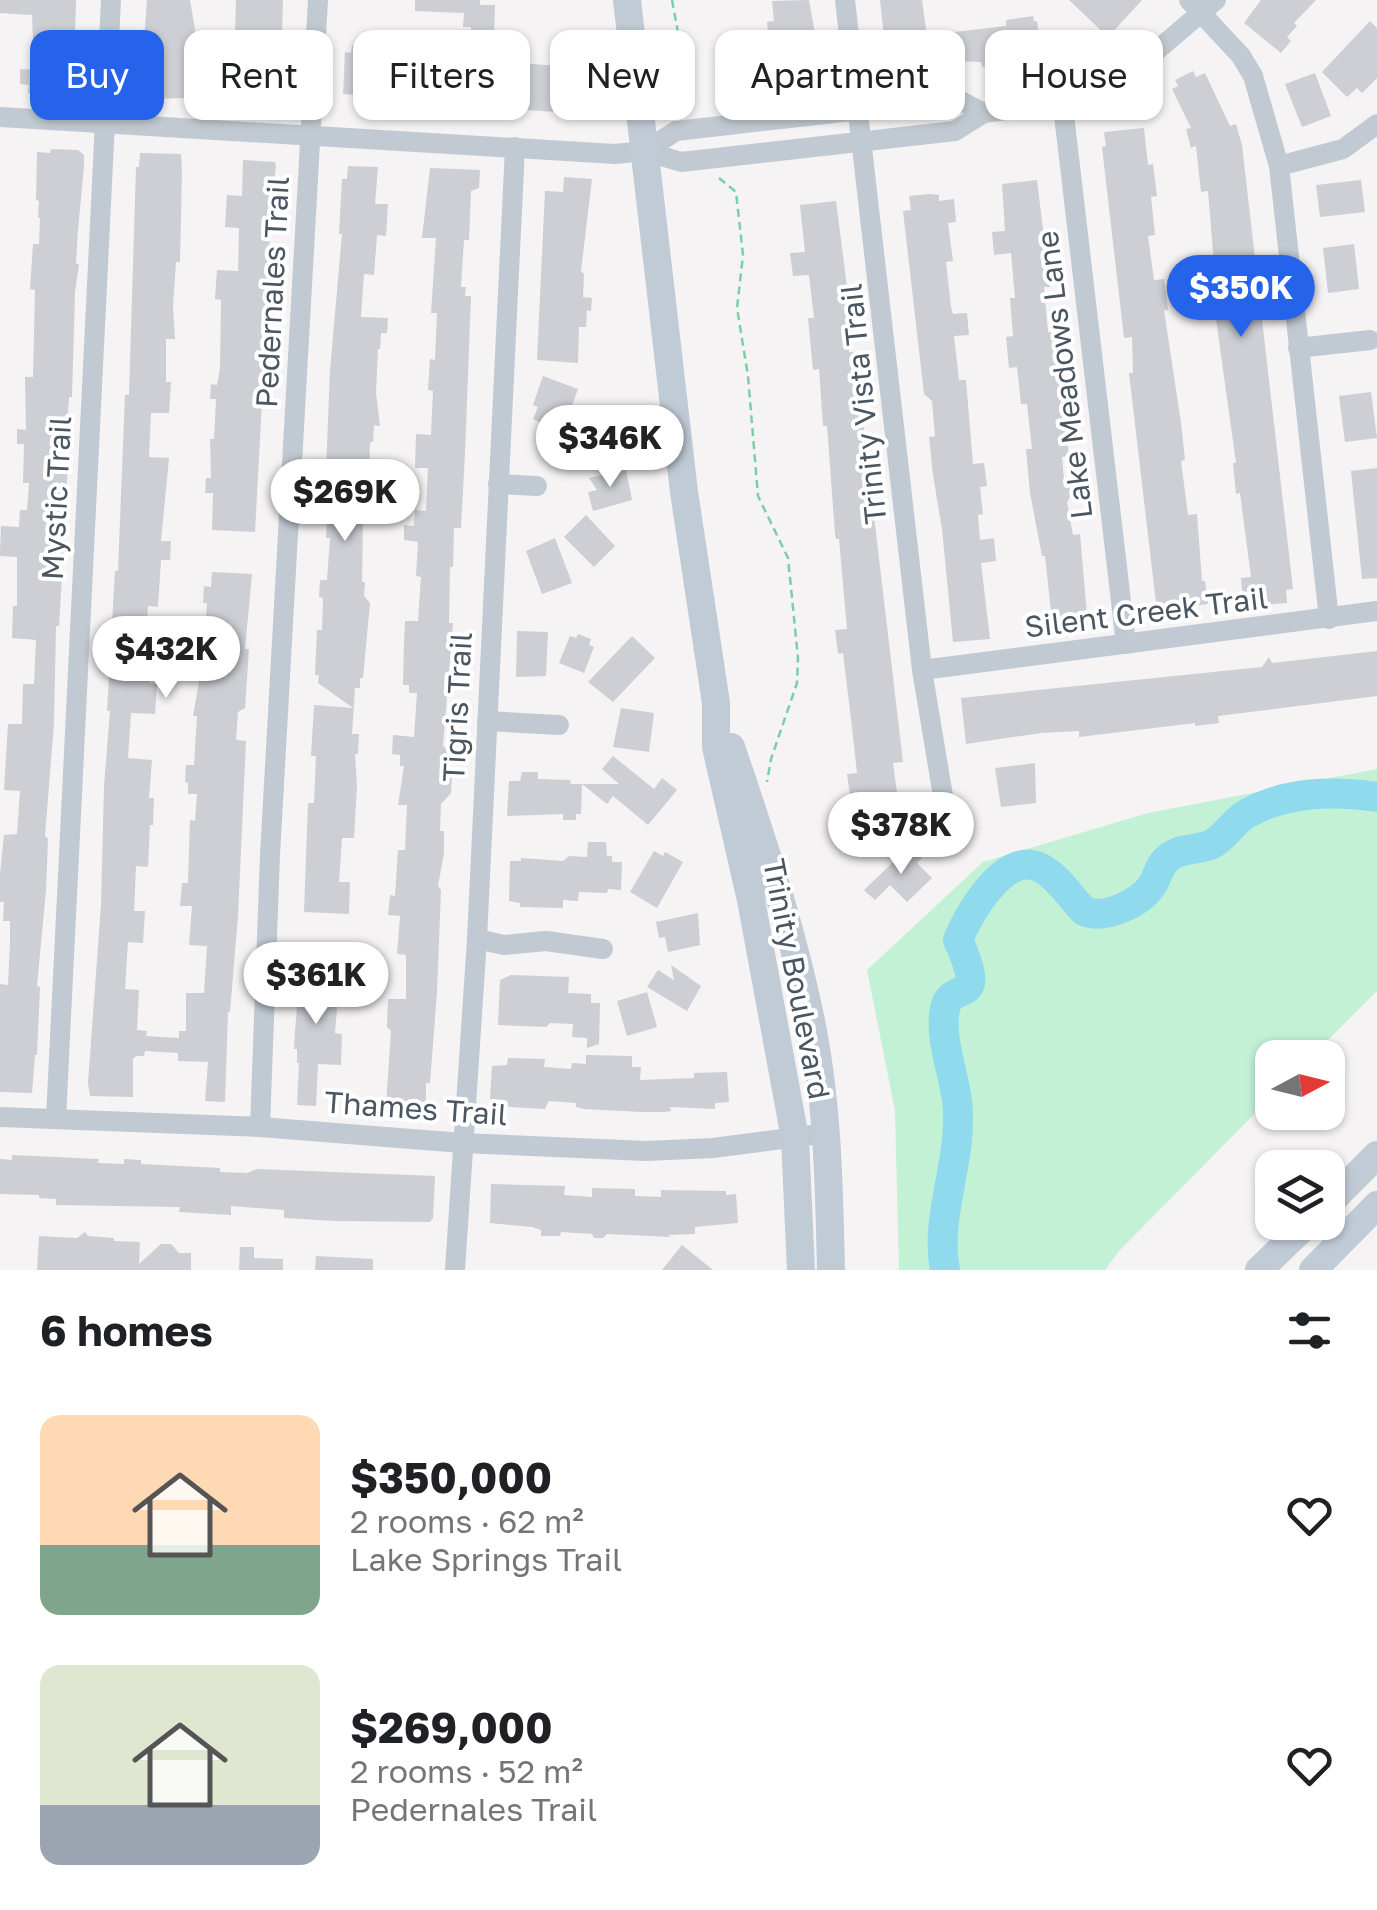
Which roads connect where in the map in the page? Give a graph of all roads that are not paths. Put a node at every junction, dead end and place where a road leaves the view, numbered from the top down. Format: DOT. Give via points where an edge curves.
graph roads {
  1 [pos="111,0"];
  2 [pos="318,0"];
  3 [pos="627,0"];
  4 [pos="845,0"];
  5 [pos="1203,4"];
  6 [pos="849,30"];
  7 [pos="1163,44"];
  8 [pos="965,103"];
  9 [pos="984,113"];
  10 [pos="0,117"];
  11 [pos="773,120"];
  12 [pos="861,120"];
  13 [pos="1065,120"];
  14 [pos="105,124"];
  15 [pos="1377,124"];
  16 [pos="311,135"];
  17 [pos="864,142"];
  18 [pos="515,147"];
  19 [pos="645,150"];
  20 [pos="1278,166"];
  21 [pos="1370,340"];
  22 [pos="1298,348"];
  23 [pos="498,484"];
  24 [pos="537,486"];
  25 [pos="1377,611"];
  26 [pos="1329,618"];
  27 [pos="1126,644"];
  28 [pos="922,670"];
  29 [pos="716,703"];
  30 [pos="486,721"];
  31 [pos="559,725"];
  32 [pos="944,802"];
  33 [pos="476,939"];
  34 [pos="603,949"];
  35 [pos="0,1117"];
  36 [pos="56,1119"];
  37 [pos="260,1127"];
  38 [pos="827,1132"];
  39 [pos="795,1138"];
  40 [pos="462,1143"];
  41 [pos="1377,1155"];
  42 [pos="1345,1187"];
  43 [pos="1377,1205"];
  44 [pos="1290,1240"];
  45 [pos="456,1270"];
  46 [pos="801,1270"];
  47 [pos="831,1270"];
  48 [pos="1259,1270"];
  49 [pos="1313,1270"];
  1 -- 14 [label="street, Mystic Trail"];
  2 -- 16 [label="street, Pedernales Trail"];
  3 -- 19 [label="main road, Trinity Boulevard"];
  4 -- 6 [label="street, Trinity Vista Trail"];
  5 -- 7 [label="street"];
  5 -- 20 [label="street" via="1252,76"];
  8 -- 9 [label="street"];
  9 -- 17 [label="street" via="955,131"];
  10 -- 14 [label="street"];
  11 -- 19 [label="street" via="676,131"];
  12 -- 17 [label="street, Trinity Vista Trail"];
  13 -- 27 [label="street, Lake Meadows Lane"];
  14 -- 16 [label="street"];
  14 -- 36 [label="street, Mystic Trail"];
  15 -- 20 [label="street" via="1343,150"];
  16 -- 18 [label="street"];
  16 -- 37 [label="street, Pedernales Trail"];
  17 -- 19 [label="street" via="681,162"];
  17 -- 28 [label="street, Trinity Vista Trail"];
  18 -- 19 [label="street"];
  18 -- 23 [label="street, Tigris Trail"];
  19 -- 29 [label="main road, Trinity Boulevard"];
  20 -- 22 [label="street"];
  21 -- 22 [label="street"];
  22 -- 26 [label="street"];
  23 -- 24 [label="street"];
  23 -- 30 [label="street, Tigris Trail"];
  25 -- 26 [label="street, Silent Creek Trail"];
  26 -- 27 [label="street, Silent Creek Trail"];
  27 -- 28 [label="street, Silent Creek Trail"];
  28 -- 32 [label="street, Trinity Vista Trail"];
  29 -- 38 [label="main road, Trinity Boulevard" via="780,901 812,1026"];
  29 -- 39 [label="main road, Trinity Boulevard" via="716,747"];
  30 -- 31 [label="street"];
  30 -- 33 [label="street, Tigris Trail"];
  33 -- 34 [label="street"];
  33 -- 40 [label="street, Tigris Trail"];
  35 -- 36 [label="street, Thames Trail"];
  36 -- 37 [label="street, Thames Trail"];
  37 -- 40 [label="street, Thames Trail"];
  38 -- 39 [label="street, Thames Trail"];
  38 -- 47 [label="main road, Trinity Boulevard"];
  39 -- 40 [label="street, Thames Trail" via="646,1151"];
  39 -- 46 [label="main road, Trinity Boulevard"];
  40 -- 45 [label="street, Tigris Trail"];
  41 -- 42 [label="main road"];
  43 -- 49 [label="main road"];
  44 -- 48 [label="main road"];
}
